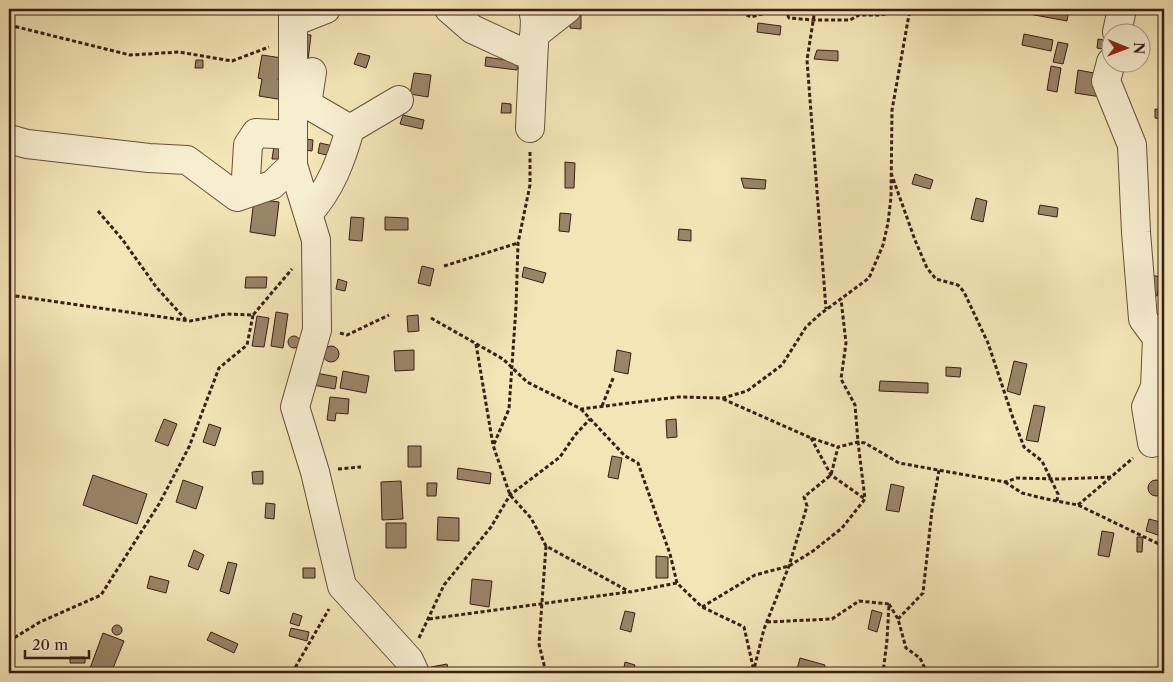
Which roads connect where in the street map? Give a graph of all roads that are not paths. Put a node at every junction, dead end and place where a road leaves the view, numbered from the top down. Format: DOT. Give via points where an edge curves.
graph roads {
  1 [pos="326,9"];
  2 [pos="449,9"];
  3 [pos="567,9"];
  4 [pos="1122,9"];
  5 [pos="1119,22"];
  6 [pos="534,30"];
  7 [pos="293,33"];
  8 [pos="1108,72"];
  9 [pos="399,100"];
  10 [pos="530,128"];
  11 [pos="350,129"];
  12 [pos="292,135"];
  13 [pos="9,139"];
  14 [pos="293,165"];
  15 [pos="245,194"];
  16 [pos="308,214"];
  17 [pos="1152,443"];
  18 [pos="412,667"];
  1 -- 7 [label="street"];
  2 -- 6 [label="street" via="472,28 522,52"];
  3 -- 6 [label="street"];
  4 -- 5 [label="street"];
  6 -- 10 [label="street"];
  7 -- 11 [label="street" via="312,69 307,104"];
  7 -- 12 [label="street"];
  8 -- 17 [label="street" via="1106,81 1132,146 1143,319 1157,338 1155,388 1146,407"];
  9 -- 11 [label="street"];
  11 -- 16 [label="street" via="342,160 323,198"];
  12 -- 14 [label="street"];
  12 -- 15 [label="street" via="256,133 248,145"];
  13 -- 15 [label="street" via="27,144 187,160 237,196"];
  14 -- 15 [label="street" via="272,185"];
  14 -- 16 [label="street"];
  16 -- 18 [label="street" via="316,240 317,330 296,407 342,586"];
}
